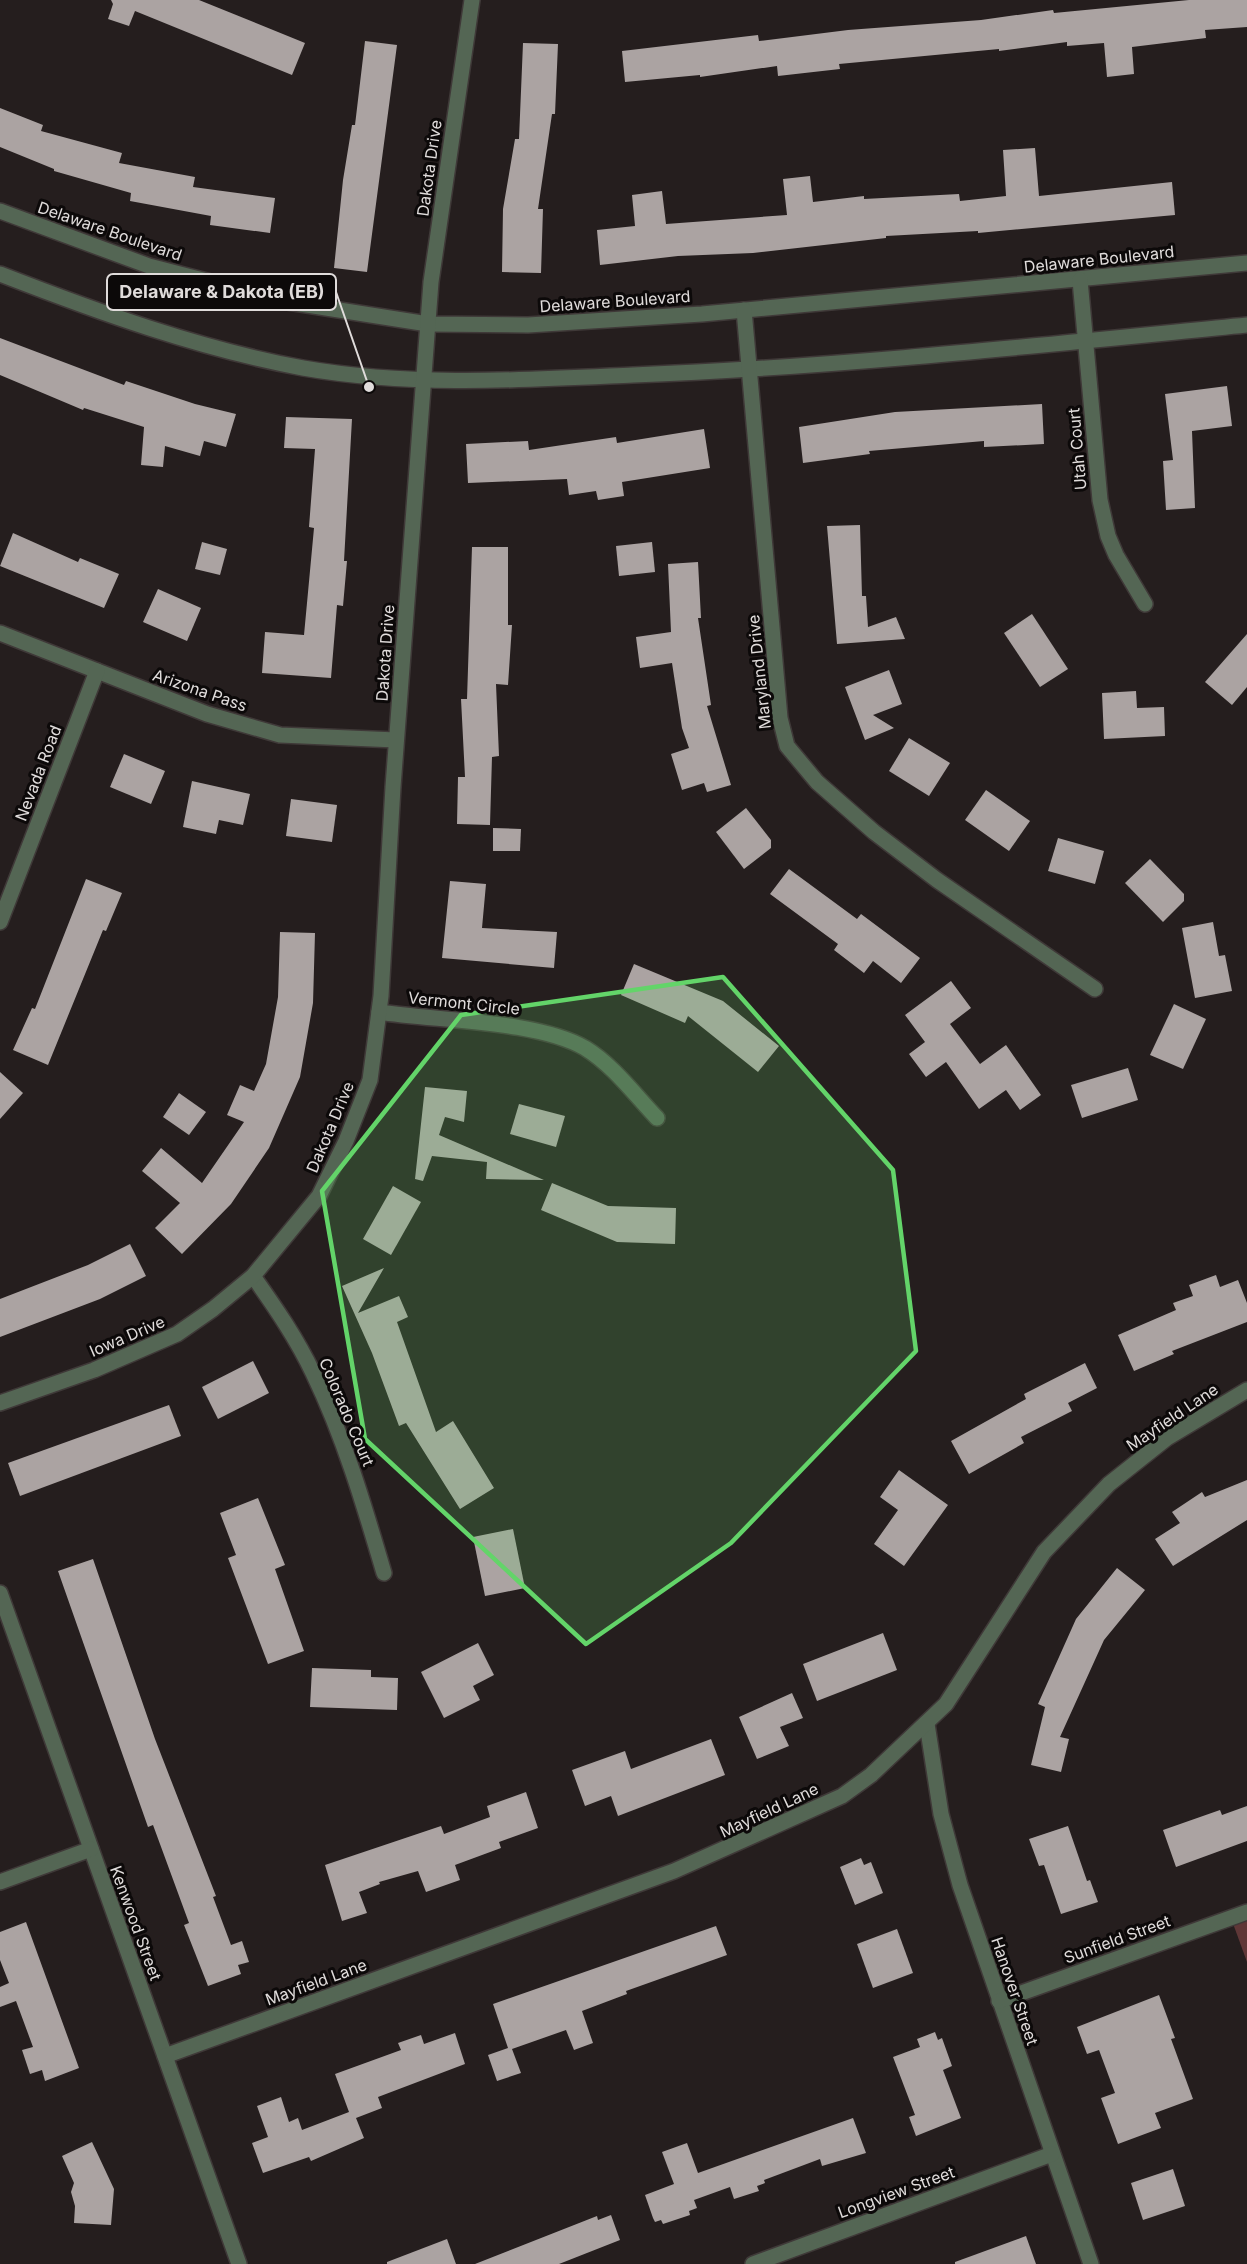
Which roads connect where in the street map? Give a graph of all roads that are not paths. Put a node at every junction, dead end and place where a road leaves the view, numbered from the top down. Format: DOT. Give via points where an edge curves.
graph roads {
  1 [pos="472,0"];
  2 [pos="0,211"];
  3 [pos="1247,263"];
  4 [pos="0,274"];
  5 [pos="1080,280"];
  6 [pos="744,310"];
  7 [pos="428,324"];
  8 [pos="1247,325"];
  9 [pos="1085,341"];
  10 [pos="750,370"];
  11 [pos="424,380"];
  12 [pos="1145,604"];
  13 [pos="0,633"];
  14 [pos="97,671"];
  15 [pos="396,740"];
  16 [pos="0,922"];
  17 [pos="1095,989"];
  18 [pos="379,1012"];
  19 [pos="657,1118"];
  20 [pos="253,1276"];
  21 [pos="1247,1390"];
  22 [pos="0,1403"];
  23 [pos="384,1573"];
  24 [pos="0,1593"];
  25 [pos="927,1724"];
  26 [pos="92,1850"];
  27 [pos="0,1882"];
  28 [pos="1247,1912"];
  29 [pos="999,2001"];
  30 [pos="165,2056"];
  31 [pos="1052,2154"];
  32 [pos="239,2264"];
  33 [pos="753,2264"];
  34 [pos="1091,2264"];
  1 -- 7 [label="street, Dakota Drive"];
  2 -- 7 [label="street, Delaware Boulevard" via="149,266 288,302"];
  3 -- 5 [label="street, Delaware Boulevard"];
  4 -- 11 [label="street" via="206,345 304,368"];
  5 -- 6 [label="street, Delaware Boulevard"];
  5 -- 9 [label="street, Utah Court"];
  6 -- 7 [label="street, Delaware Boulevard" via="539,324"];
  6 -- 10 [label="street, Maryland Drive"];
  7 -- 11 [label="street, Dakota Drive"];
  8 -- 9 [label="street"];
  9 -- 10 [label="street"];
  9 -- 12 [label="street, Utah Court" via="1106,527 1116,555"];
  10 -- 11 [label="street"];
  10 -- 17 [label="street, Maryland Drive" via="780,718 787,746 817,782 874,832"];
  11 -- 15 [label="street, Dakota Drive"];
  13 -- 14 [label="street, Arizona Pass"];
  14 -- 15 [label="street, Arizona Pass" via="207,714 280,735"];
  14 -- 16 [label="street, Nevada Road"];
  15 -- 18 [label="street, Dakota Drive"];
  18 -- 19 [label="street, Vermont Circle" via="525,1028 583,1047 601,1059"];
  18 -- 20 [label="street, Dakota Drive" via="370,1080 342,1150 320,1196"];
  20 -- 22 [label="street, Iowa Drive" via="177,1334 94,1370"];
  20 -- 23 [label="street, Colorado Court" via="313,1372 358,1487"];
  21 -- 25 [label="street, Mayfield Lane" via="1167,1438 1101,1492 1044,1552 946,1704"];
  24 -- 26 [label="street, Kenwood Street"];
  25 -- 29 [label="street, Hanover Street" via="941,1814"];
  25 -- 30 [label="street, Mayfield Lane" via="871,1776 842,1796 714,1855"];
  26 -- 27 [label="street"];
  26 -- 30 [label="street, Kenwood Street"];
  28 -- 29 [label="street, Sunfield Street"];
  29 -- 31 [label="street, Hanover Street"];
  30 -- 32 [label="street, Kenwood Street"];
  31 -- 33 [label="street, Longview Street"];
  31 -- 34 [label="street, Hanover Street"];
}
